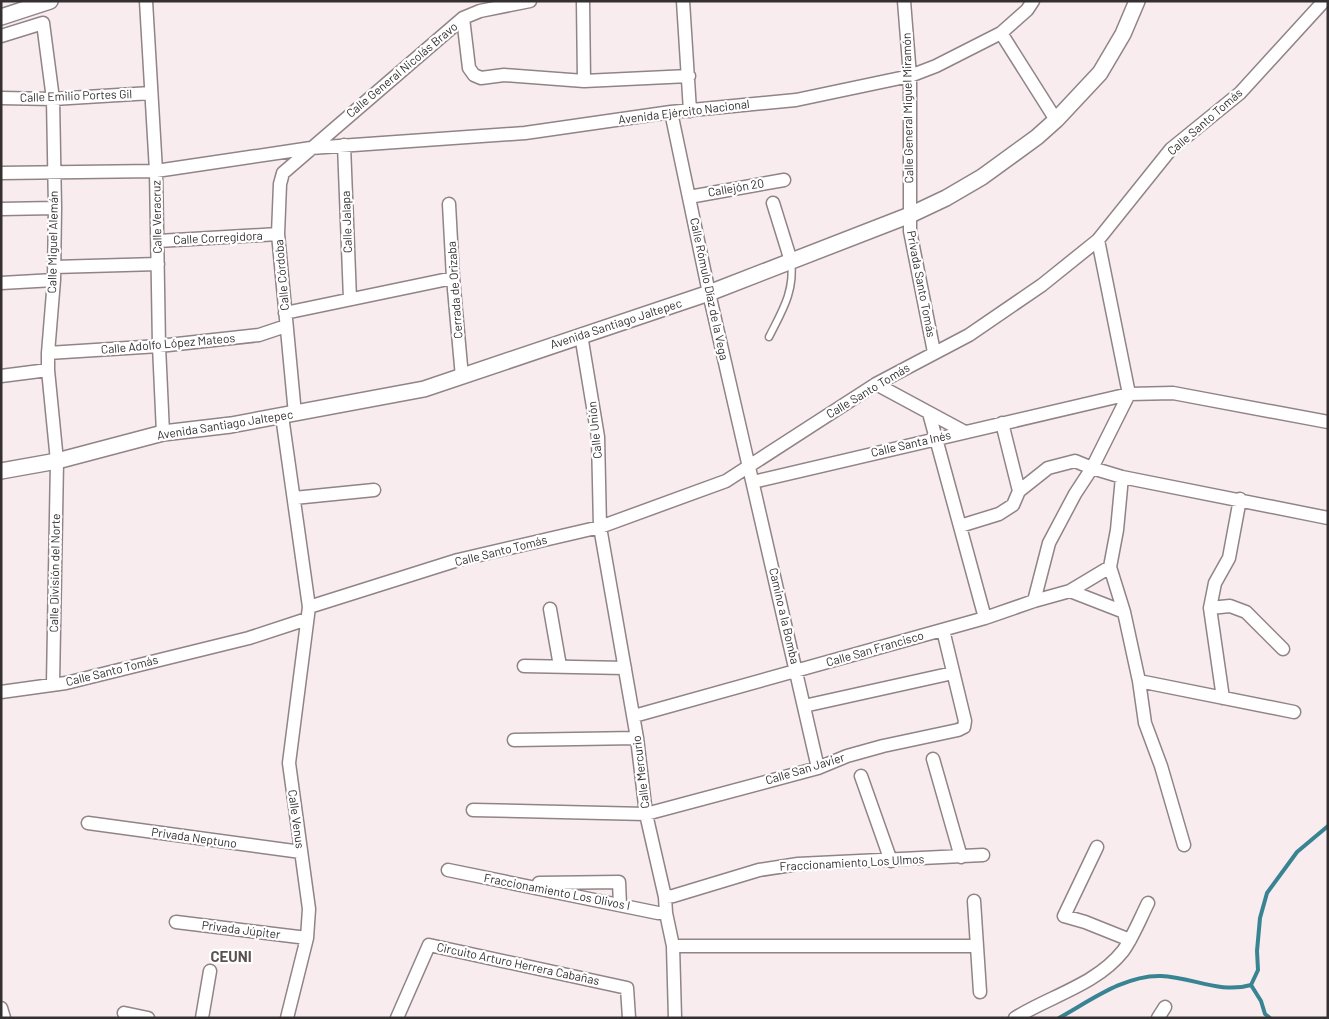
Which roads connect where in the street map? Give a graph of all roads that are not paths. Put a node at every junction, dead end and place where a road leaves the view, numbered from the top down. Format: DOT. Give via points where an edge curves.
graph roads {
  1 [pos="50,1"];
  2 [pos="146,1"];
  3 [pos="530,1"];
  4 [pos="583,1"];
  5 [pos="683,1"];
  6 [pos="904,1"];
  7 [pos="1033,1"];
  8 [pos="1137,1"];
  9 [pos="1324,1"];
  10 [pos="1,18"];
  11 [pos="463,18"];
  12 [pos="1001,33"];
  13 [pos="1,36"];
  14 [pos="689,76"];
  15 [pos="910,76"];
  16 [pos="584,80"];
  17 [pos="151,93"];
  18 [pos="1,98"];
  19 [pos="53,99"];
  20 [pos="690,111"];
  21 [pos="671,112"];
  22 [pos="1056,120"];
  23 [pos="344,145"];
  24 [pos="311,148"];
  25 [pos="156,171"];
  26 [pos="1,173"];
  27 [pos="54,173"];
  28 [pos="784,180"];
  29 [pos="689,197"];
  30 [pos="773,203"];
  31 [pos="449,204"];
  32 [pos="55,208"];
  33 [pos="1,209"];
  34 [pos="910,216"];
  35 [pos="278,234"];
  36 [pos="1098,240"];
  37 [pos="158,241"];
  38 [pos="791,261"];
  39 [pos="158,264"];
  40 [pos="54,266"];
  41 [pos="453,278"];
  42 [pos="54,280"];
  43 [pos="1,283"];
  44 [pos="709,293"];
  45 [pos="350,299"];
  46 [pos="286,319"];
  47 [pos="581,335"];
  48 [pos="769,337"];
  49 [pos="159,346"];
  50 [pos="934,352"];
  51 [pos="48,353"];
  52 [pos="48,370"];
  53 [pos="1,376"];
  54 [pos="462,377"];
  55 [pos="876,384"];
  56 [pos="1129,394"];
  57 [pos="929,412"];
  58 [pos="289,415"];
  59 [pos="1328,422"];
  60 [pos="1002,423"];
  61 [pos="964,432"];
  62 [pos="163,433"];
  63 [pos="936,439"];
  64 [pos="57,461"];
  65 [pos="749,465"];
  66 [pos="1092,468"];
  67 [pos="1,471"];
  68 [pos="1122,477"];
  69 [pos="753,482"];
  70 [pos="374,490"];
  71 [pos="1019,491"];
  72 [pos="294,498"];
  73 [pos="1240,500"];
  74 [pos="1328,518"];
  75 [pos="960,526"];
  76 [pos="600,527"];
  77 [pos="1110,568"];
  78 [pos="1070,591"];
  79 [pos="1034,601"];
  80 [pos="550,608"];
  81 [pos="1210,608"];
  82 [pos="1124,612"];
  83 [pos="308,613"];
  84 [pos="985,618"];
  85 [pos="943,630"];
  86 [pos="1283,648"];
  87 [pos="524,666"];
  88 [pos="560,666"];
  89 [pos="625,668"];
  90 [pos="796,671"];
  91 [pos="953,673"];
  92 [pos="1139,681"];
  93 [pos="53,684"];
  94 [pos="1,692"];
  95 [pos="1223,698"];
  96 [pos="804,706"];
  97 [pos="1294,712"];
  98 [pos="634,716"];
  99 [pos="637,738"];
  100 [pos="514,740"];
  101 [pos="933,759"];
  102 [pos="818,768"];
  103 [pos="861,776"];
  104 [pos="473,810"];
  105 [pos="646,814"];
  106 [pos="88,823"];
  107 [pos="1184,844"];
  108 [pos="1097,847"];
  109 [pos="301,852"];
  110 [pos="983,855"];
  111 [pos="961,857"];
  112 [pos="891,861"];
  113 [pos="448,870"];
  114 [pos="514,884"];
  115 [pos="665,897"];
  116 [pos="974,901"];
  117 [pos="1148,903"];
  118 [pos="620,905"];
  119 [pos="666,913"];
  120 [pos="176,922"];
  121 [pos="307,938"];
  122 [pos="1130,940"];
  123 [pos="673,946"];
  124 [pos="977,946"];
  125 [pos="210,972"];
  126 [pos="980,992"];
  127 [pos="1166,1007"];
  128 [pos="1,1008"];
  129 [pos="124,1013"];
  130 [pos="4,1018"];
  131 [pos="148,1018"];
  132 [pos="202,1018"];
  133 [pos="287,1018"];
  134 [pos="397,1018"];
  135 [pos="629,1018"];
  136 [pos="674,1018"];
  137 [pos="1015,1018"];
  138 [pos="1158,1018"];
  1 -- 10 [label="street"];
  2 -- 17 [label="street, Calle Veracruz"];
  3 -- 11 [label="street, Calle General Nicolás Bravo" via="480,11"];
  4 -- 16 [label="street"];
  5 -- 14 [label="street"];
  6 -- 15 [label="street, Calle General Miguel Miramón"];
  7 -- 12 [label="street, Avenida Ejército Nacional"];
  8 -- 22 [label="street, Avenida Santiago Jaltepec" via="1123,34 1100,73"];
  9 -- 36 [label="street, Calle Santo Tomás" via="1240,93 1171,149"];
  11 -- 16 [label="street" via="469,68 474,76"];
  11 -- 24 [label="street, Calle General Nicolás Bravo"];
  12 -- 15 [label="street, Avenida Ejército Nacional"];
  12 -- 22 [label="street"];
  13 -- 19 [label="street, Calle Miguel Alemán" via="44,23"];
  14 -- 16 [label="street"];
  14 -- 20 [label="street"];
  15 -- 20 [label="street, Avenida Ejército Nacional" via="796,100"];
  15 -- 34 [label="street, Calle General Miguel Miramón"];
  17 -- 19 [label="street, Calle Emilio Portes Gil"];
  17 -- 25 [label="street, Calle Veracruz"];
  18 -- 19 [label="street, Calle Emilio Portes Gil"];
  19 -- 27 [label="street, Calle Miguel Alemán"];
  20 -- 21 [label="street, Avenida Ejército Nacional"];
  21 -- 23 [label="street, Avenida Ejército Nacional" via="525,133"];
  21 -- 29 [label="street, Calle Rómulo Díaz de la Vega"];
  22 -- 34 [label="street, Avenida Santiago Jaltepec" via="982,177"];
  23 -- 24 [label="street, Avenida Ejército Nacional"];
  23 -- 45 [label="street, Calle Jalapa"];
  24 -- 25 [label="street, Avenida Ejército Nacional"];
  24 -- 35 [label="street, Calle Córdoba" via="282,173"];
  25 -- 27 [label="street, Avenida Ejército Nacional"];
  25 -- 37 [label="street, Calle Veracruz"];
  26 -- 27 [label="street, Avenida Ejército Nacional"];
  27 -- 32 [label="street, Calle Miguel Alemán"];
  28 -- 29 [label="street, Callejón 20"];
  29 -- 44 [label="street, Calle Rómulo Díaz de la Vega"];
  30 -- 38 [label="street"];
  31 -- 41 [label="street, Cerrada de Orizaba"];
  32 -- 33 [label="street"];
  32 -- 40 [label="street, Calle Miguel Alemán"];
  34 -- 38 [label="street, Avenida Santiago Jaltepec"];
  34 -- 50 [label="street, Privada Santo Tomás" via="910,231"];
  35 -- 37 [label="street, Calle Corregidora"];
  35 -- 46 [label="street, Calle Córdoba"];
  36 -- 50 [label="street, Calle Santo Tomás" via="1042,285 977,329"];
  36 -- 56 [label="street"];
  37 -- 39 [label="street, Calle Veracruz"];
  38 -- 44 [label="street, Avenida Santiago Jaltepec"];
  38 -- 48 [label="lane" via="790,294"];
  39 -- 40 [label="street"];
  39 -- 49 [label="street, Calle Veracruz"];
  40 -- 42 [label="street, Calle Miguel Alemán"];
  41 -- 45 [label="street, Calle Adolfo López Mateos"];
  41 -- 54 [label="street, Cerrada de Orizaba"];
  42 -- 43 [label="street"];
  42 -- 51 [label="street, Calle Miguel Alemán"];
  44 -- 47 [label="street, Avenida Santiago Jaltepec"];
  44 -- 65 [label="street, Calle Rómulo Díaz de la Vega"];
  45 -- 46 [label="street, Calle Adolfo López Mateos"];
  46 -- 49 [label="street, Calle Adolfo López Mateos" via="259,335"];
  46 -- 58 [label="street, Calle Córdoba"];
  47 -- 54 [label="street, Avenida Santiago Jaltepec"];
  47 -- 76 [label="street, Calle Unión" via="598,437"];
  49 -- 51 [label="street, Calle Adolfo López Mateos"];
  49 -- 62 [label="street, Calle Veracruz"];
  50 -- 55 [label="street, Calle Santo Tomás"];
  51 -- 52 [label="street, Calle Miguel Alemán"];
  52 -- 53 [label="street"];
  52 -- 64 [label="street, Calle Miguel Alemán"];
  54 -- 58 [label="street, Avenida Santiago Jaltepec" via="424,389"];
  55 -- 57 [label="street"];
  55 -- 65 [label="street, Calle Santo Tomás"];
  56 -- 59 [label="street, Calle Santa Inés" via="1173,393"];
  56 -- 60 [label="street, Calle Santa Inés"];
  56 -- 66 [label="street"];
  57 -- 61 [label="street"];
  57 -- 63 [label="street"];
  58 -- 62 [label="street, Avenida Santiago Jaltepec"];
  58 -- 72 [label="street, Calle Córdoba"];
  60 -- 61 [label="street, Calle Santa Inés"];
  60 -- 71 [label="street"];
  61 -- 63 [label="street, Calle Santa Inés"];
  62 -- 64 [label="street, Avenida Santiago Jaltepec"];
  63 -- 69 [label="street, Calle Santa Inés"];
  63 -- 75 [label="street"];
  64 -- 67 [label="street, Avenida Santiago Jaltepec"];
  64 -- 93 [label="street, Calle División del Norte"];
  65 -- 69 [label="street, Camino a la Bomba"];
  65 -- 76 [label="street, Calle Santo Tomás" via="726,482"];
  66 -- 68 [label="street"];
  66 -- 71 [label="street" via="1075,461 1048,468"];
  66 -- 79 [label="street" via="1049,543"];
  68 -- 73 [label="street"];
  68 -- 77 [label="street"];
  69 -- 90 [label="street, Camino a la Bomba"];
  70 -- 72 [label="street"];
  71 -- 75 [label="street" via="1013,505 999,514"];
  72 -- 83 [label="street, Calle Córdoba"];
  73 -- 74 [label="street"];
  73 -- 81 [label="street" via="1230,558 1216,583"];
  75 -- 84 [label="street"];
  76 -- 83 [label="street, Calle Santo Tomás" via="458,560"];
  76 -- 89 [label="street, Calle Mercurio"];
  77 -- 78 [label="street, Calle San Francisco"];
  77 -- 82 [label="street"];
  78 -- 79 [label="street, Calle San Francisco"];
  78 -- 82 [label="street"];
  79 -- 84 [label="street, Calle San Francisco"];
  80 -- 88 [label="street"];
  81 -- 86 [label="street" via="1230,606 1246,612"];
  81 -- 95 [label="street"];
  82 -- 92 [label="street"];
  83 -- 93 [label="street, Calle Santo Tomás" via="249,638"];
  83 -- 109 [label="street, Calle Venus" via="289,763"];
  84 -- 85 [label="street, Calle San Francisco"];
  85 -- 90 [label="street, Calle San Francisco"];
  85 -- 91 [label="street"];
  87 -- 88 [label="street"];
  88 -- 89 [label="street"];
  89 -- 98 [label="street, Calle Mercurio"];
  90 -- 96 [label="street, Camino a la Bomba"];
  90 -- 98 [label="street, Calle San Francisco"];
  91 -- 96 [label="street"];
  91 -- 102 [label="street, Calle San Javier" via="964,727 847,756"];
  92 -- 95 [label="street"];
  92 -- 107 [label="street" via="1145,723"];
  93 -- 94 [label="street, Calle Santo Tomás"];
  95 -- 97 [label="street"];
  96 -- 102 [label="street, Camino a la Bomba"];
  98 -- 99 [label="street, Calle Mercurio"];
  99 -- 100 [label="street"];
  99 -- 105 [label="street, Calle Mercurio"];
  101 -- 111 [label="street"];
  102 -- 105 [label="street, Calle San Javier"];
  103 -- 112 [label="street"];
  104 -- 105 [label="street, Calle San Javier"];
  105 -- 115 [label="street, Calle Mercurio"];
  106 -- 109 [label="street, Privada Neptuno"];
  108 -- 122 [label="street" via="1064,916"];
  109 -- 121 [label="street, Calle Venus" via="309,908"];
  110 -- 111 [label="street, Fraccionamiento Los Ulmos"];
  111 -- 112 [label="street, Fraccionamiento Los Ulmos"];
  112 -- 115 [label="street, Fraccionamiento Los Ulmos" via="798,864 759,870"];
  113 -- 114 [label="street, Fraccionamiento Los Olivos I"];
  114 -- 118 [label="street, Fraccionamiento Los Olivos I"];
  114 -- 118 [label="street" via="619,882"];
  115 -- 119 [label="street, Calle Mercurio"];
  116 -- 124 [label="street"];
  117 -- 122 [label="street"];
  118 -- 119 [label="street, Fraccionamiento Los Olivos I"];
  119 -- 123 [label="street, Calle Mercurio"];
  120 -- 121 [label="street, Privada Júpiter"];
  121 -- 133 [label="street, Calle Venus"];
  122 -- 137 [label="street" via="1109,966"];
  123 -- 124 [label="street"];
  123 -- 136 [label="street, Calle Mercurio"];
  124 -- 126 [label="street"];
  125 -- 132 [label="street"];
  127 -- 138 [label="street"];
  128 -- 130 [label="street"];
  129 -- 131 [label="street"];
  134 -- 135 [label="street, Circuito Arturo Herrera Cabañas" via="429,945 627,988"];
}
